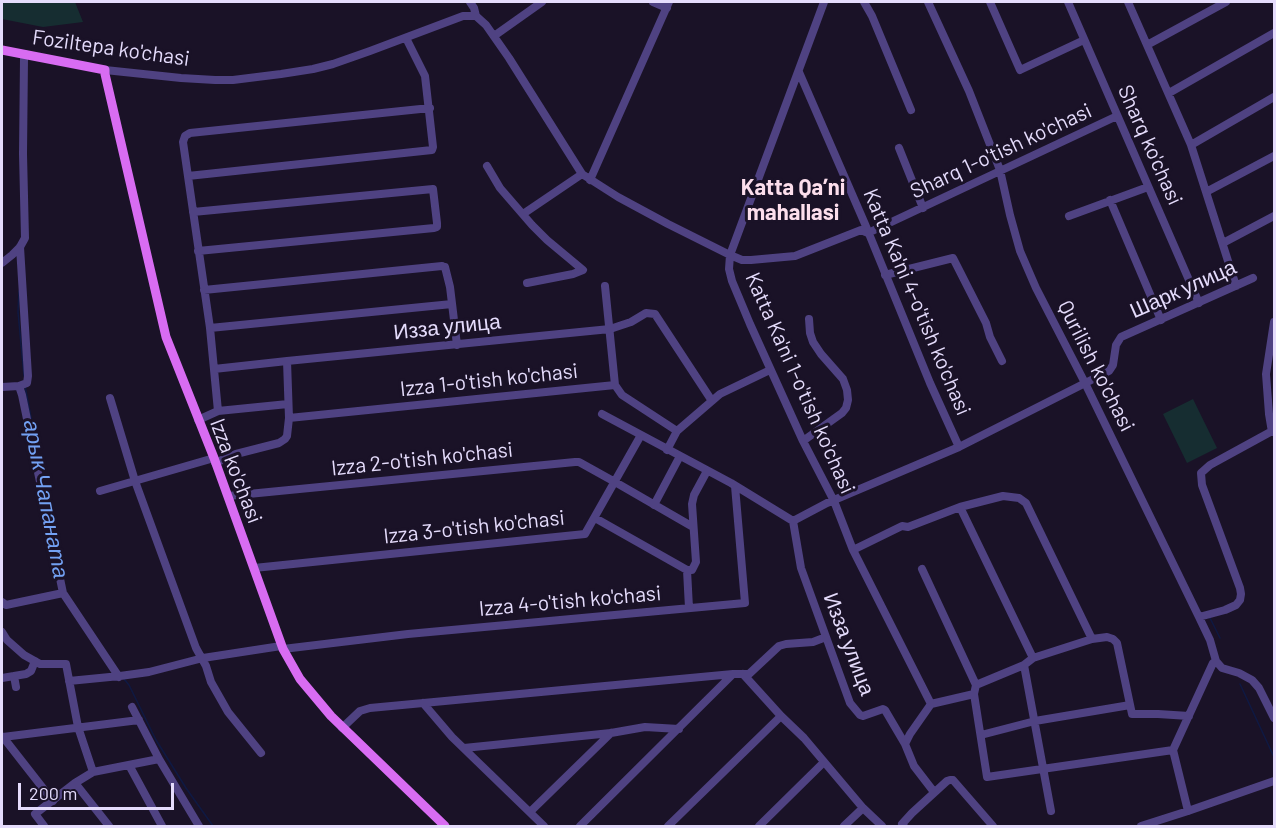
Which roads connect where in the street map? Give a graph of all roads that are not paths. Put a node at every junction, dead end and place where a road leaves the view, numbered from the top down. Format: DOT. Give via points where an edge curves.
graph roads {
  1 [pos="470,2"];
  2 [pos="542,2"];
  3 [pos="653,2"];
  4 [pos="824,2"];
  5 [pos="864,2"];
  6 [pos="928,2"];
  7 [pos="990,2"];
  8 [pos="1068,2"];
  9 [pos="1128,2"];
  10 [pos="1226,2"];
  11 [pos="668,5"];
  12 [pos="476,16"];
  13 [pos="1275,33"];
  14 [pos="494,36"];
  15 [pos="405,38"];
  16 [pos="1084,40"];
  17 [pos="1148,45"];
  18 [pos="2,50"];
  19 [pos="2,55"];
  20 [pos="25,57"];
  21 [pos="105,72"];
  22 [pos="799,72"];
  23 [pos="1168,93"];
  24 [pos="1275,97"];
  25 [pos="430,108"];
  26 [pos="911,110"];
  27 [pos="1117,116"];
  28 [pos="1191,145"];
  29 [pos="899,148"];
  30 [pos="1275,156"];
  31 [pos="487,166"];
  32 [pos="1000,170"];
  33 [pos="582,174"];
  34 [pos="188,176"];
  35 [pos="590,180"];
  36 [pos="1148,187"];
  37 [pos="1206,192"];
  38 [pos="1110,200"];
  39 [pos="923,208"];
  40 [pos="193,213"];
  41 [pos="523,214"];
  42 [pos="1069,216"];
  43 [pos="1275,216"];
  44 [pos="868,233"];
  45 [pos="1223,243"];
  46 [pos="20,247"];
  47 [pos="198,251"];
  48 [pos="730,255"];
  49 [pos="2,262"];
  50 [pos="885,275"];
  51 [pos="1253,278"];
  52 [pos="527,283"];
  53 [pos="605,286"];
  54 [pos="1236,286"];
  55 [pos="204,290"];
  56 [pos="1199,303"];
  57 [pos="452,304"];
  58 [pos="809,319"];
  59 [pos="1161,320"];
  60 [pos="1275,322"];
  61 [pos="210,328"];
  62 [pos="610,329"];
  63 [pos="457,345"];
  64 [pos="287,361"];
  65 [pos="1002,361"];
  66 [pos="214,369"];
  67 [pos="770,370"];
  68 [pos="1085,383"];
  69 [pos="22,384"];
  70 [pos="615,386"];
  71 [pos="2,387"];
  72 [pos="110,398"];
  73 [pos="712,401"];
  74 [pos="288,404"];
  75 [pos="218,411"];
  76 [pos="602,414"];
  77 [pos="288,418"];
  78 [pos="198,420"];
  79 [pos="677,431"];
  80 [pos="1273,431"];
  81 [pos="641,435"];
  82 [pos="803,441"];
  83 [pos="959,447"];
  84 [pos="668,450"];
  85 [pos="680,456"];
  86 [pos="215,460"];
  87 [pos="707,471"];
  88 [pos="135,481"];
  89 [pos="615,482"];
  90 [pos="735,486"];
  91 [pos="100,491"];
  92 [pos="228,496"];
  93 [pos="834,501"];
  94 [pos="654,505"];
  95 [pos="960,507"];
  96 [pos="595,518"];
  97 [pos="793,521"];
  98 [pos="693,528"];
  99 [pos="853,550"];
  100 [pos="254,568"];
  101 [pos="922,569"];
  102 [pos="687,570"];
  103 [pos="63,592"];
  104 [pos="2,602"];
  105 [pos="689,608"];
  106 [pos="1199,617"];
  107 [pos="2,632"];
  108 [pos="826,637"];
  109 [pos="1092,639"];
  110 [pos="282,647"];
  111 [pos="202,658"];
  112 [pos="1033,658"];
  113 [pos="35,661"];
  114 [pos="1216,661"];
  115 [pos="1024,665"];
  116 [pos="733,674"];
  117 [pos="743,674"];
  118 [pos="14,676"];
  119 [pos="122,676"];
  120 [pos="2,678"];
  121 [pos="69,681"];
  122 [pos="976,685"];
  123 [pos="16,687"];
  124 [pos="974,694"];
  125 [pos="423,703"];
  126 [pos="931,704"];
  127 [pos="1130,705"];
  128 [pos="132,707"];
  129 [pos="781,716"];
  130 [pos="1189,716"];
  131 [pos="1275,718"];
  132 [pos="139,720"];
  133 [pos="1035,721"];
  134 [pos="78,727"];
  135 [pos="342,728"];
  136 [pos="654,728"];
  137 [pos="679,729"];
  138 [pos="611,733"];
  139 [pos="981,735"];
  140 [pos="667,741"];
  141 [pos="905,744"];
  142 [pos="464,748"];
  143 [pos="1173,750"];
  144 [pos="261,753"];
  145 [pos="159,759"];
  146 [pos="824,762"];
  147 [pos="129,765"];
  148 [pos="1043,769"];
  149 [pos="93,772"];
  150 [pos="1275,781"];
  151 [pos="75,783"];
  152 [pos="934,792"];
  153 [pos="53,801"];
  154 [pos="863,808"];
  155 [pos="1051,811"];
  156 [pos="530,812"];
  157 [pos="1188,812"];
  158 [pos="44,826"];
  159 [pos="109,826"];
  160 [pos="162,826"];
  161 [pos="199,826"];
  162 [pos="445,826"];
  163 [pos="544,826"];
  164 [pos="580,826"];
  165 [pos="668,826"];
  166 [pos="759,826"];
  167 [pos="844,826"];
  168 [pos="882,826"];
  169 [pos="902,826"];
  170 [pos="993,826"];
  171 [pos="1141,826"];
  1 -- 12 [label="street"];
  2 -- 14 [label="street"];
  3 -- 11 [label="street"];
  4 -- 22 [label="street, Katta Ka'ni 1-o'tish ko'chasi"];
  5 -- 26 [label="street"];
  6 -- 32 [label="street, Qurilish ko'chasi"];
  7 -- 16 [label="street" via="1020,70"];
  8 -- 16 [label="street, Sharq ko'chasi"];
  9 -- 17 [label="street"];
  10 -- 17 [label="street"];
  11 -- 35 [label="street"];
  12 -- 14 [label="street"];
  12 -- 15 [label="street, Foziltepa ko'chasi" via="463,16"];
  13 -- 23 [label="street"];
  14 -- 33 [label="street, Sharq 1-o'tish ko'chasi"];
  15 -- 21 [label="street, Foziltepa ko'chasi" via="314,69 248,78 181,83"];
  15 -- 25 [label="street" via="424,72"];
  16 -- 27 [label="street, Sharq ko'chasi"];
  17 -- 23 [label="street"];
  18 -- 20 [label="main road, Foziltepa ko'chasi"];
  19 -- 20 [label="main road, Foziltepa ko'chasi"];
  20 -- 21 [label="main road, Foziltepa ko'chasi"];
  20 -- 46 [label="street" via="25,238"];
  21 -- 78 [label="main road, Izza ko'chasi" via="164,330"];
  22 -- 44 [label="street, Katta Ka'ni 4-o'tish ko'chasi"];
  22 -- 48 [label="street, Katta Ka'ni 1-o'tish ko'chasi"];
  23 -- 28 [label="street"];
  24 -- 28 [label="street"];
  25 -- 34 [label="street" via="432,150"];
  25 -- 34 [label="street" via="190,133 183,142"];
  27 -- 32 [label="street, Sharq 1-o'tish ko'chasi"];
  27 -- 36 [label="street, Sharq ko'chasi"];
  28 -- 37 [label="street"];
  29 -- 39 [label="street"];
  30 -- 37 [label="street"];
  31 -- 41 [label="street"];
  32 -- 39 [label="street, Sharq 1-o'tish ko'chasi"];
  32 -- 68 [label="street, Qurilish ko'chasi" via="1027,269"];
  33 -- 35 [label="street, Sharq 1-o'tish ko'chasi"];
  33 -- 41 [label="street"];
  34 -- 40 [label="street"];
  35 -- 48 [label="street, Sharq 1-o'tish ko'chasi"];
  36 -- 38 [label="street"];
  36 -- 56 [label="street, Sharq ko'chasi"];
  37 -- 45 [label="street"];
  38 -- 42 [label="street"];
  38 -- 59 [label="street"];
  39 -- 44 [label="street, Sharq 1-o'tish ko'chasi"];
  40 -- 47 [label="street"];
  40 -- 47 [label="street" via="433,189 437,223 434,228"];
  41 -- 52 [label="street" via="583,270"];
  43 -- 45 [label="street"];
  44 -- 48 [label="street, Sharq 1-o'tish ko'chasi" via="861,231 795,256 742,260"];
  44 -- 50 [label="street, Katta Ka'ni 4-o'tish ko'chasi"];
  45 -- 54 [label="street"];
  46 -- 49 [label="street"];
  46 -- 69 [label="street" via="28,376"];
  47 -- 55 [label="street"];
  48 -- 67 [label="street, Katta Ka'ni 1-o'tish ko'chasi" via="732,281"];
  50 -- 65 [label="street" via="953,258"];
  50 -- 83 [label="street, Katta Ka'ni 4-o'tish ko'chasi"];
  51 -- 54 [label="street, Шарк улица"];
  53 -- 62 [label="street"];
  54 -- 56 [label="street, Шарк улица"];
  55 -- 57 [label="street" via="443,267"];
  55 -- 61 [label="street"];
  56 -- 59 [label="street, Шарк улица"];
  57 -- 61 [label="street"];
  57 -- 63 [label="street"];
  58 -- 82 [label="street" via="813,342 843,379 848,400 842,413"];
  59 -- 68 [label="street, Шарк улица" via="1121,337 1109,371"];
  60 -- 80 [label="street" via="1266,374"];
  61 -- 66 [label="street"];
  62 -- 63 [label="street, Изза улица"];
  62 -- 70 [label="street"];
  62 -- 73 [label="street, Изза улица" via="646,313 655,314"];
  63 -- 64 [label="street, Изза улица"];
  64 -- 66 [label="street, Изза улица"];
  64 -- 74 [label="street"];
  66 -- 75 [label="street"];
  67 -- 73 [label="street"];
  67 -- 82 [label="street, Katta Ka'ni 1-o'tish ko'chasi"];
  68 -- 83 [label="street, Шарк улица"];
  68 -- 106 [label="street, Qurilish ko'chasi"];
  69 -- 71 [label="street"];
  69 -- 103 [label="street"];
  70 -- 77 [label="street, Izza 1-o'tish ko'chasi"];
  70 -- 79 [label="street" via="622,395"];
  72 -- 88 [label="street"];
  73 -- 79 [label="street"];
  74 -- 75 [label="street"];
  74 -- 77 [label="street"];
  75 -- 78 [label="street"];
  76 -- 81 [label="street"];
  77 -- 86 [label="street" via="283,442"];
  78 -- 86 [label="main road, Izza ko'chasi"];
  79 -- 84 [label="street"];
  80 -- 106 [label="street" via="1203,471 1202,485 1240,588 1240,600 1225,610"];
  81 -- 84 [label="street"];
  81 -- 89 [label="street, Izza 3-o'tish ko'chasi"];
  82 -- 93 [label="street, Katta Ka'ni 1-o'tish ko'chasi"];
  83 -- 93 [label="street, Шарк улица"];
  84 -- 85 [label="street"];
  85 -- 87 [label="street"];
  85 -- 94 [label="street"];
  86 -- 88 [label="street"];
  86 -- 92 [label="main road, Izza ko'chasi"];
  87 -- 90 [label="street"];
  87 -- 98 [label="street" via="694,495"];
  88 -- 91 [label="street"];
  88 -- 111 [label="street"];
  89 -- 92 [label="street, Izza 2-o'tish ko'chasi" via="575,462"];
  89 -- 94 [label="street, Izza 2-o'tish ko'chasi"];
  89 -- 96 [label="street, Izza 3-o'tish ko'chasi"];
  90 -- 97 [label="street"];
  90 -- 105 [label="street, Izza 4-o'tish ko'chasi" via="745,603"];
  92 -- 100 [label="main road, Izza ko'chasi"];
  93 -- 97 [label="street, Шарк улица"];
  93 -- 99 [label="street, Katta Ka'ni 1-o'tish ko'chasi"];
  94 -- 98 [label="street, Izza 2-o'tish ko'chasi"];
  95 -- 99 [label="street" via="902,526"];
  95 -- 109 [label="street" via="1003,496 1026,503"];
  95 -- 112 [label="street"];
  96 -- 100 [label="street, Izza 3-o'tish ko'chasi" via="585,534"];
  96 -- 102 [label="street"];
  97 -- 108 [label="street, Изза улица" via="801,568"];
  98 -- 102 [label="street" via="696,562 692,570"];
  99 -- 126 [label="street, Katta Ka'ni 1-o'tish ko'chasi"];
  100 -- 110 [label="main road, Izza ko'chasi"];
  101 -- 122 [label="street"];
  102 -- 105 [label="street"];
  103 -- 104 [label="street"];
  103 -- 119 [label="street"];
  105 -- 110 [label="street, Izza 4-o'tish ko'chasi"];
  106 -- 114 [label="street, Qurilish ko'chasi"];
  107 -- 113 [label="street"];
  108 -- 117 [label="street" via="779,646 749,674"];
  108 -- 141 [label="street, Изза улица" via="850,703 863,716 885,710"];
  109 -- 112 [label="street"];
  109 -- 127 [label="street" via="1107,637 1117,643"];
  110 -- 111 [label="street, Izza 4-o'tish ko'chasi"];
  110 -- 135 [label="main road, Izza ko'chasi" via="306,688"];
  111 -- 119 [label="street, Izza 4-o'tish ko'chasi"];
  111 -- 144 [label="street" via="228,712"];
  112 -- 115 [label="street"];
  113 -- 118 [label="street" via="31,671"];
  113 -- 121 [label="street" via="66,664"];
  114 -- 130 [label="street"];
  114 -- 131 [label="street" via="1222,668 1252,680"];
  115 -- 122 [label="street"];
  115 -- 133 [label="street"];
  116 -- 117 [label="street"];
  116 -- 125 [label="street"];
  116 -- 137 [label="street"];
  117 -- 129 [label="street"];
  118 -- 120 [label="street"];
  118 -- 123 [label="street"];
  119 -- 121 [label="street, Izza 4-o'tish ko'chasi"];
  121 -- 134 [label="street"];
  122 -- 124 [label="street"];
  124 -- 126 [label="street"];
  124 -- 139 [label="street"];
  125 -- 135 [label="street" via="360,711"];
  125 -- 142 [label="street"];
  126 -- 141 [label="street"];
  127 -- 130 [label="street" via="1132,714"];
  127 -- 133 [label="street"];
  128 -- 132 [label="street"];
  129 -- 146 [label="street"];
  129 -- 165 [label="street"];
  130 -- 143 [label="street"];
  132 -- 134 [label="street"];
  132 -- 145 [label="street"];
  133 -- 139 [label="street"];
  133 -- 148 [label="street"];
  134 -- 149 [label="street"];
  134 -- 153 [label="street" via="3,737"];
  135 -- 162 [label="main road, Izza ko'chasi"];
  136 -- 137 [label="street"];
  136 -- 138 [label="street"];
  136 -- 140 [label="street"];
  137 -- 140 [label="street"];
  138 -- 142 [label="street"];
  138 -- 156 [label="street"];
  139 -- 148 [label="street" via="987,777"];
  140 -- 164 [label="street"];
  141 -- 152 [label="street"];
  142 -- 156 [label="street"];
  143 -- 148 [label="street"];
  143 -- 157 [label="street"];
  145 -- 147 [label="street"];
  145 -- 161 [label="street"];
  146 -- 154 [label="street"];
  146 -- 166 [label="street"];
  147 -- 149 [label="street"];
  147 -- 160 [label="street"];
  148 -- 155 [label="street"];
  149 -- 151 [label="street"];
  150 -- 157 [label="street"];
  151 -- 153 [label="street"];
  151 -- 159 [label="street"];
  152 -- 169 [label="street"];
  152 -- 170 [label="street" via="953,780"];
  153 -- 158 [label="street" via="35,814"];
  154 -- 167 [label="street"];
  154 -- 168 [label="street"];
  156 -- 163 [label="street"];
  157 -- 171 [label="street"];
}
